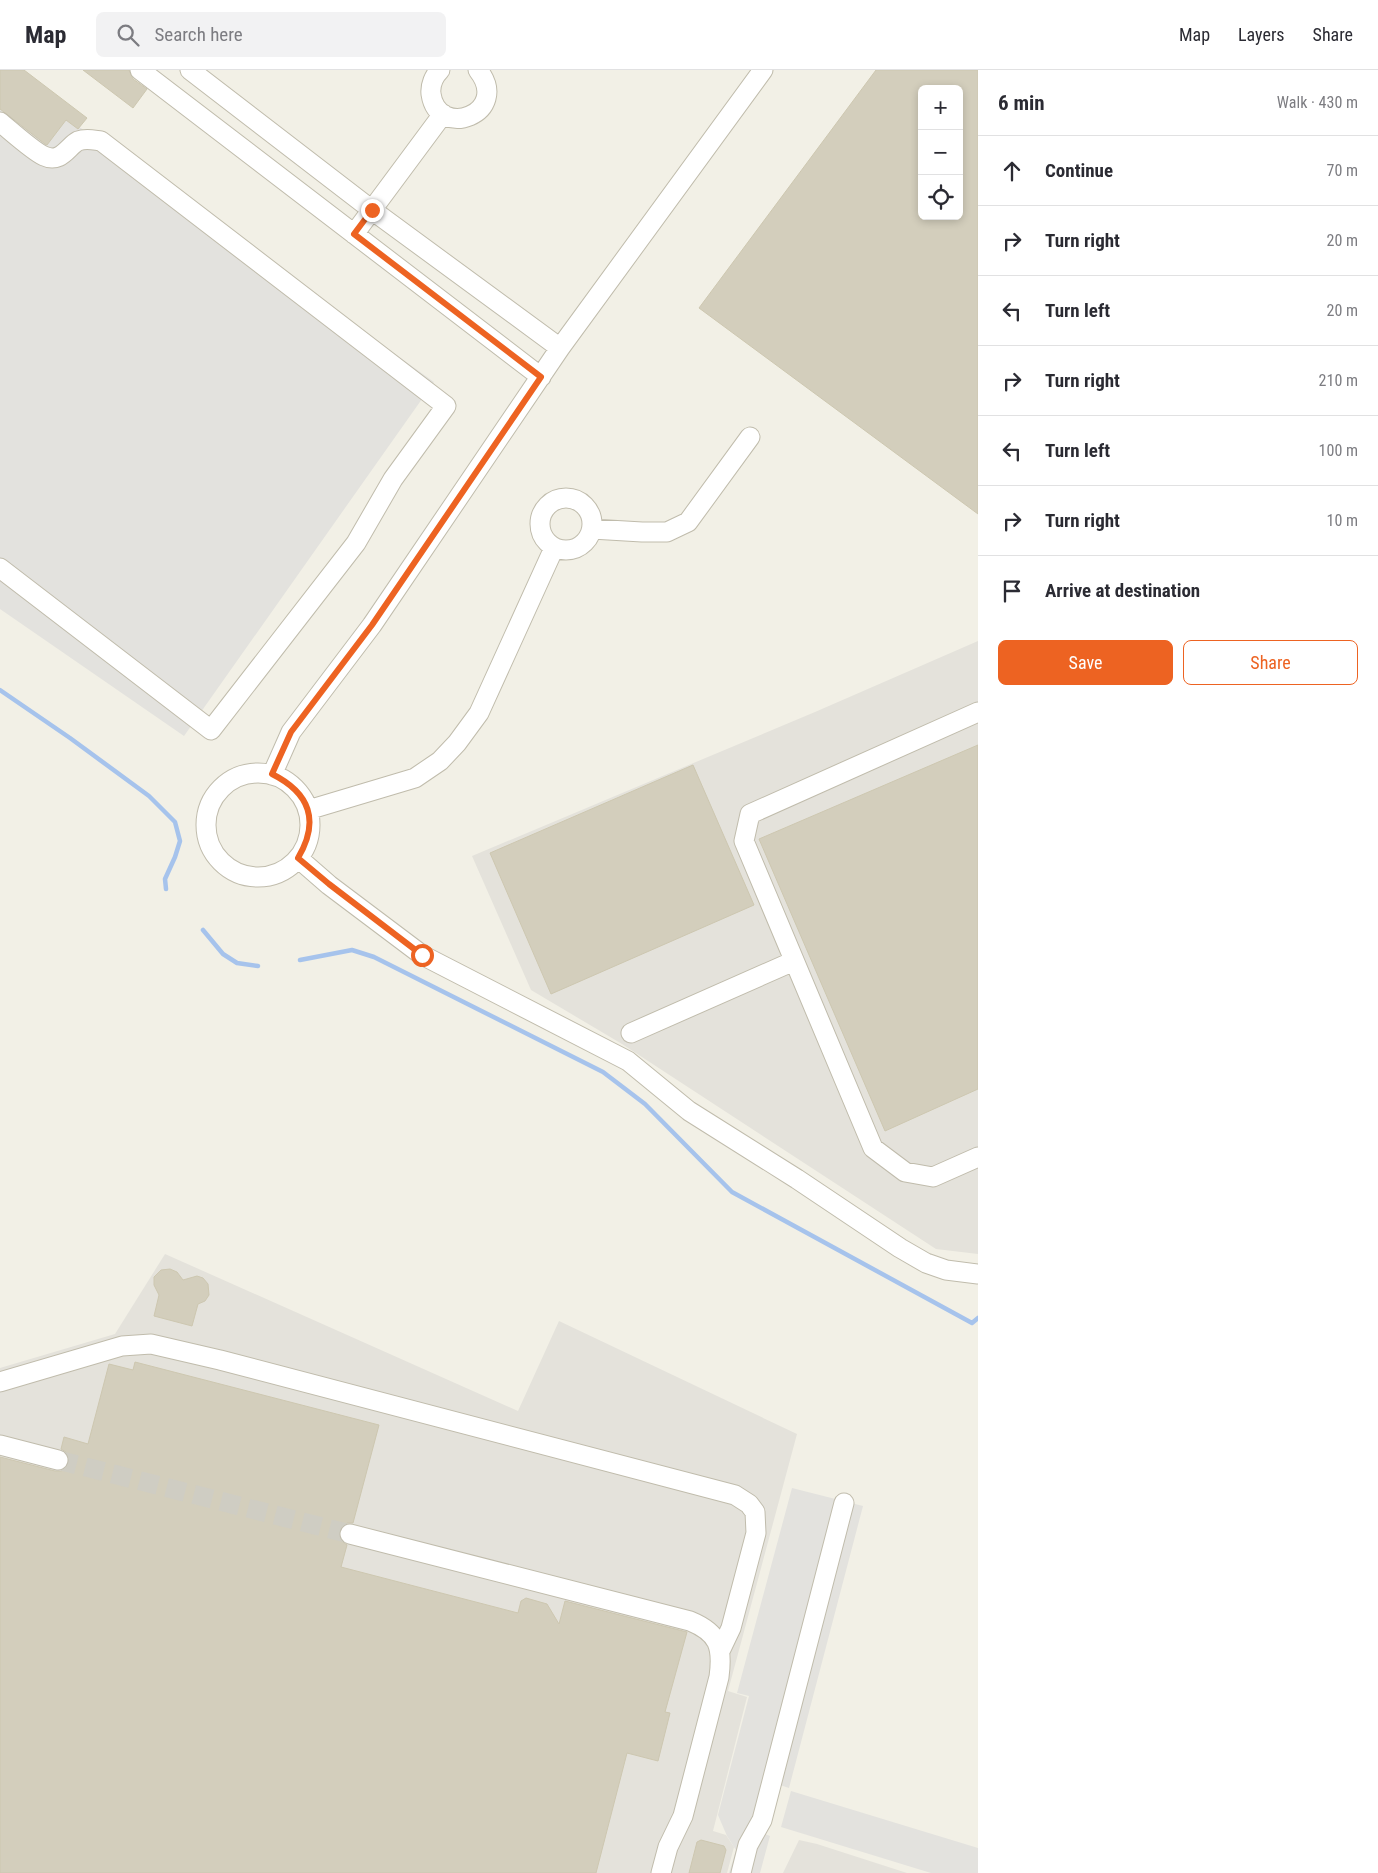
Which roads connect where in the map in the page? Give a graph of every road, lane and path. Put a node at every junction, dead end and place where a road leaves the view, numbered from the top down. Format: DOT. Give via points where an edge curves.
graph roads {
  1 [pos="140,70"];
  2 [pos="190,70"];
  3 [pos="440,70"];
  4 [pos="478,70"];
  5 [pos="763,70"];
  6 [pos="443,114"];
  7 [pos="0,122"];
  8 [pos="372,210"];
  9 [pos="354,234"];
  10 [pos="560,348"];
  11 [pos="541,377"];
  12 [pos="750,437"];
  13 [pos="592,529"];
  14 [pos="554,548"];
  15 [pos="0,568"];
  16 [pos="978,712"];
  17 [pos="272,774"];
  18 [pos="308,810"];
  19 [pos="298,858"];
  20 [pos="794,960"];
  21 [pos="630,1033"];
  22 [pos="978,1157"];
  23 [pos="978,1274"];
  24 [pos="0,1382"];
  25 [pos="0,1445"];
  26 [pos="58,1460"];
  27 [pos="844,1503"];
  28 [pos="350,1534"];
  29 [pos="720,1649"];
  30 [pos="661,1873"];
  31 [pos="741,1873"];
  1 -- 9 [label="street"];
  2 -- 8 [label="street"];
  3 -- 6 [label="street" via="430,91 436,108"];
  4 -- 6 [label="street" via="484,77 487,96 478,112 461,119"];
  5 -- 10 [label="street"];
  6 -- 8 [label="street"];
  7 -- 15 [label="street" via="45,157 54,158 68,152 76,142 87,139 101,141 446,406 393,479 356,543 211,730"];
  8 -- 9 [label="street"];
  8 -- 10 [label="street"];
  9 -- 11 [label="street"];
  10 -- 11 [label="street"];
  11 -- 17 [label="street" via="372,625 291,732"];
  12 -- 13 [label="street" via="688,522 667,532"];
  13 -- 14 [label="street" via="580,547 571,550"];
  13 -- 14 [label="street" via="591,516 581,502 564,498 556,500 543,511 540,528 547,543"];
  14 -- 18 [label="street" via="478,713 458,743 440,761 415,778"];
  16 -- 20 [label="street" via="750,814 744,841"];
  17 -- 18 [label="street" via="288,782"];
  17 -- 19 [label="street" via="240,776 215,794 207,810 205,827 209,844 217,859 231,870 248,876 279,873"];
  18 -- 19 [label="street" via="307,844"];
  19 -- 23 [label="street" via="422,955 628,1061 688,1110 900,1248 946,1270"];
  20 -- 21 [label="street"];
  20 -- 22 [label="street" via="873,1148 905,1172 933,1177"];
  24 -- 29 [label="street" via="122,1346 151,1344 735,1495 755,1512 756,1534 731,1628"];
  25 -- 26 [label="street"];
  27 -- 31 [label="street" via="762,1820 748,1845"];
  28 -- 29 [label="street" via="690,1621 708,1630"];
  29 -- 30 [label="street" via="719,1677 683,1816 668,1847"];
}
